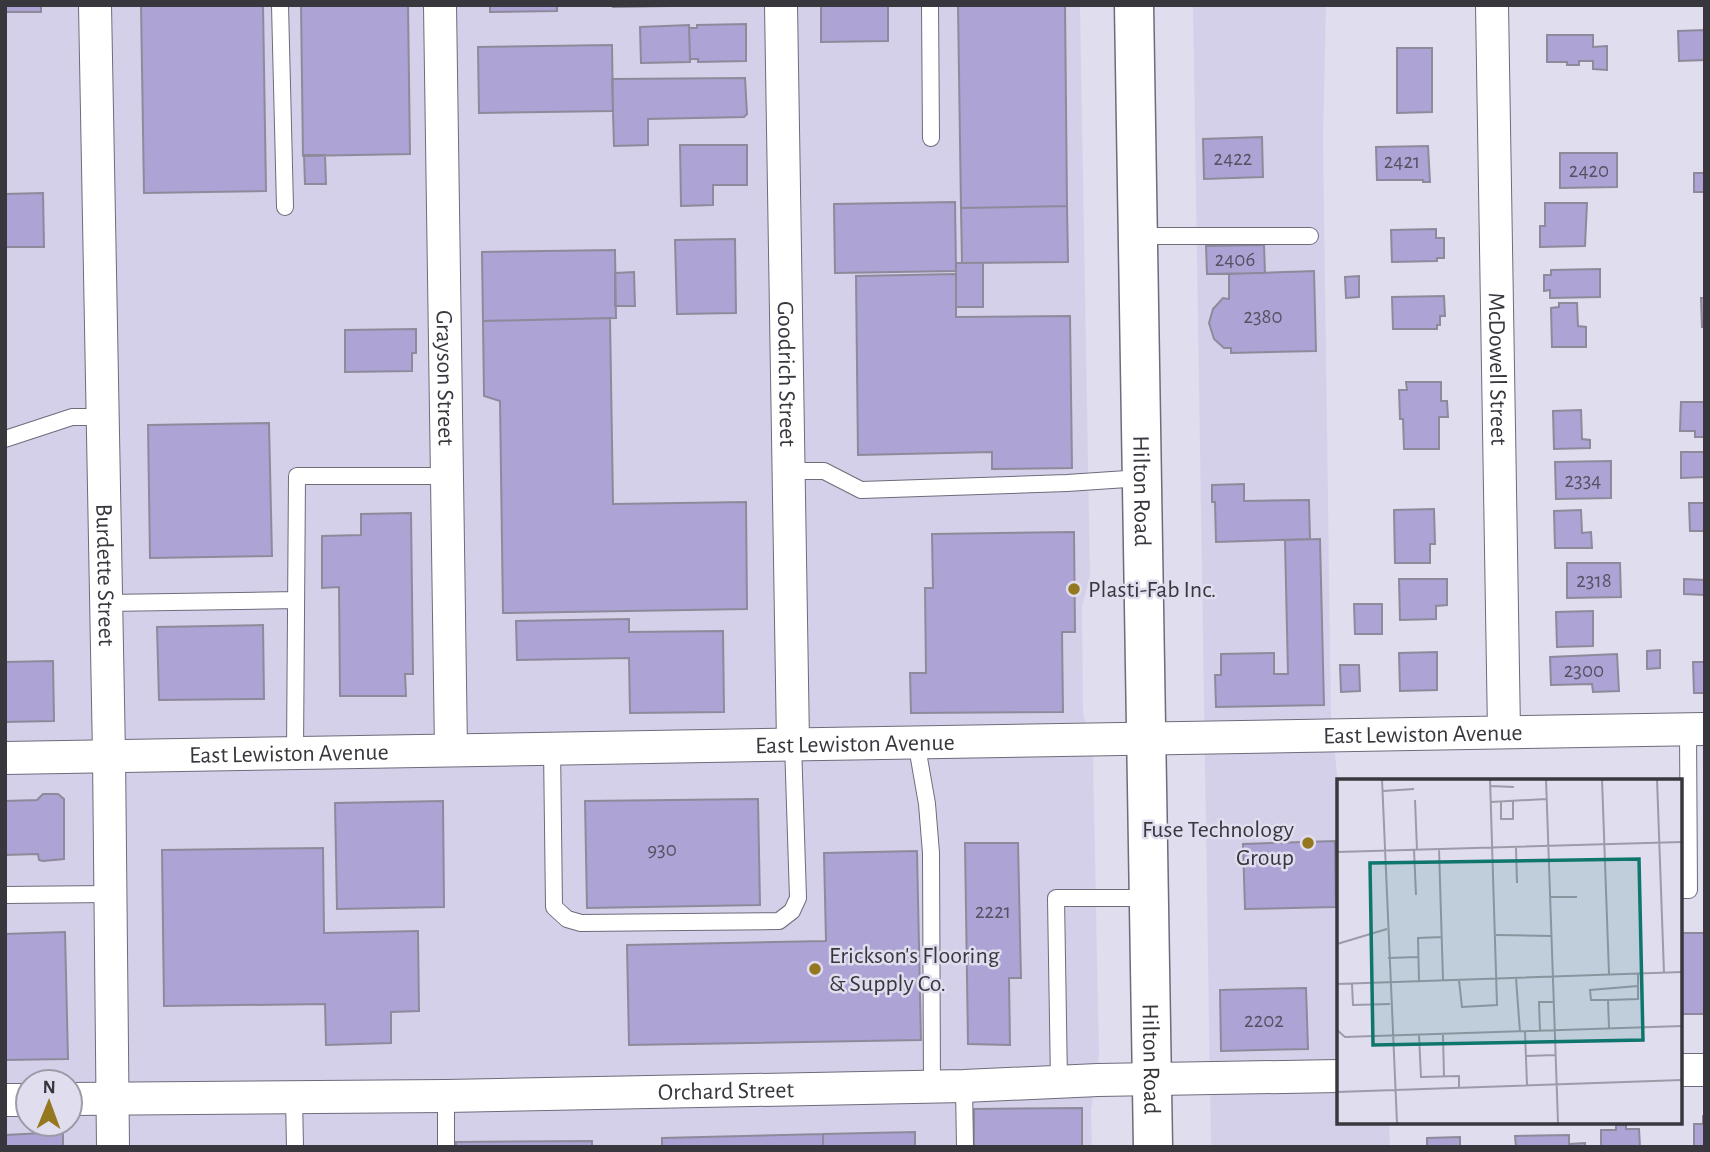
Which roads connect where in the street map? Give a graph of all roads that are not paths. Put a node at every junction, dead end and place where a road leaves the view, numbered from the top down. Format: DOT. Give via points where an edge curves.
graph roads {
  1 [pos="95,5"];
  2 [pos="280,5"];
  3 [pos="440,5"];
  4 [pos="781,5"];
  5 [pos="930,5"];
  6 [pos="1134,5"];
  7 [pos="1492,5"];
  8 [pos="931,138"];
  9 [pos="285,207"];
  10 [pos="1139,236"];
  11 [pos="1310,236"];
  12 [pos="102,418"];
  13 [pos="5,439"];
  14 [pos="788,471"];
  15 [pos="447,475"];
  16 [pos="1142,478"];
  17 [pos="296,600"];
  18 [pos="106,603"];
  19 [pos="1696,729"];
  20 [pos="1504,731"];
  21 [pos="1146,738"];
  22 [pos="916,741"];
  23 [pos="793,743"];
  24 [pos="552,747"];
  25 [pos="451,750"];
  26 [pos="295,752"];
  27 [pos="109,755"];
  28 [pos="5,758"];
  29 [pos="1685,808"];
  30 [pos="1682,890"];
  31 [pos="110,894"];
  32 [pos="5,895"];
  33 [pos="1149,898"];
  34 [pos="1682,1070"];
  35 [pos="1705,1070"];
  36 [pos="1337,1076"];
  37 [pos="1151,1079"];
  38 [pos="1059,1082"];
  39 [pos="964,1086"];
  40 [pos="932,1087"];
  41 [pos="446,1096"];
  42 [pos="294,1098"];
  43 [pos="84,1099"];
  44 [pos="112,1099"];
  45 [pos="113,1147"];
  46 [pos="295,1147"];
  47 [pos="446,1147"];
  48 [pos="965,1147"];
  49 [pos="1153,1147"];
  1 -- 12 [label="street, Burdette Street"];
  2 -- 9 [label="lane"];
  3 -- 15 [label="street, Grayson Street"];
  4 -- 14 [label="street, Goodrich Street"];
  5 -- 8 [label="lane"];
  6 -- 10 [label="street, Hilton Road"];
  7 -- 20 [label="street, McDowell Street"];
  10 -- 11 [label="lane"];
  10 -- 16 [label="street, Hilton Road"];
  12 -- 13 [label="lane" via="72,417"];
  12 -- 18 [label="street, Burdette Street"];
  14 -- 16 [label="lane" via="824,471 861,490"];
  14 -- 23 [label="street, Goodrich Street"];
  15 -- 17 [label="lane" via="297,476"];
  15 -- 25 [label="street, Grayson Street"];
  16 -- 21 [label="street, Hilton Road"];
  17 -- 18 [label="lane"];
  17 -- 26 [label="lane"];
  18 -- 27 [label="street, Burdette Street"];
  19 -- 20 [label="street, East Lewiston Avenue"];
  19 -- 29 [label="lane"];
  20 -- 21 [label="street, East Lewiston Avenue"];
  21 -- 22 [label="street, East Lewiston Avenue"];
  21 -- 33 [label="street, Hilton Road"];
  22 -- 23 [label="street, East Lewiston Avenue"];
  22 -- 40 [label="lane" via="931,853"];
  23 -- 24 [label="street, East Lewiston Avenue"];
  23 -- 24 [label="lane" via="798,898 792,911 779,921 581,923 567,919 554,907"];
  24 -- 25 [label="street, East Lewiston Avenue"];
  25 -- 26 [label="street, East Lewiston Avenue"];
  26 -- 27 [label="street, East Lewiston Avenue"];
  27 -- 28 [label="street, East Lewiston Avenue"];
  27 -- 31 [label="street, Burdette Street"];
  29 -- 30 [label="lane" via="1689,890"];
  31 -- 32 [label="lane"];
  31 -- 44 [label="street, Burdette Street"];
  33 -- 37 [label="street, Hilton Road"];
  33 -- 38 [label="lane" via="1056,898"];
  34 -- 35 [label="street"];
  36 -- 37 [label="street, Orchard Street"];
  37 -- 38 [label="street, Orchard Street"];
  37 -- 49 [label="street, Hilton Road"];
  38 -- 39 [label="street, Orchard Street"];
  39 -- 40 [label="street, Orchard Street"];
  39 -- 48 [label="lane"];
  40 -- 41 [label="street, Orchard Street"];
  41 -- 42 [label="street, Orchard Street"];
  41 -- 47 [label="lane"];
  42 -- 44 [label="street, Orchard Street"];
  42 -- 46 [label="lane"];
  43 -- 44 [label="street, Orchard Street"];
  44 -- 45 [label="street, Burdette Street"];
}
